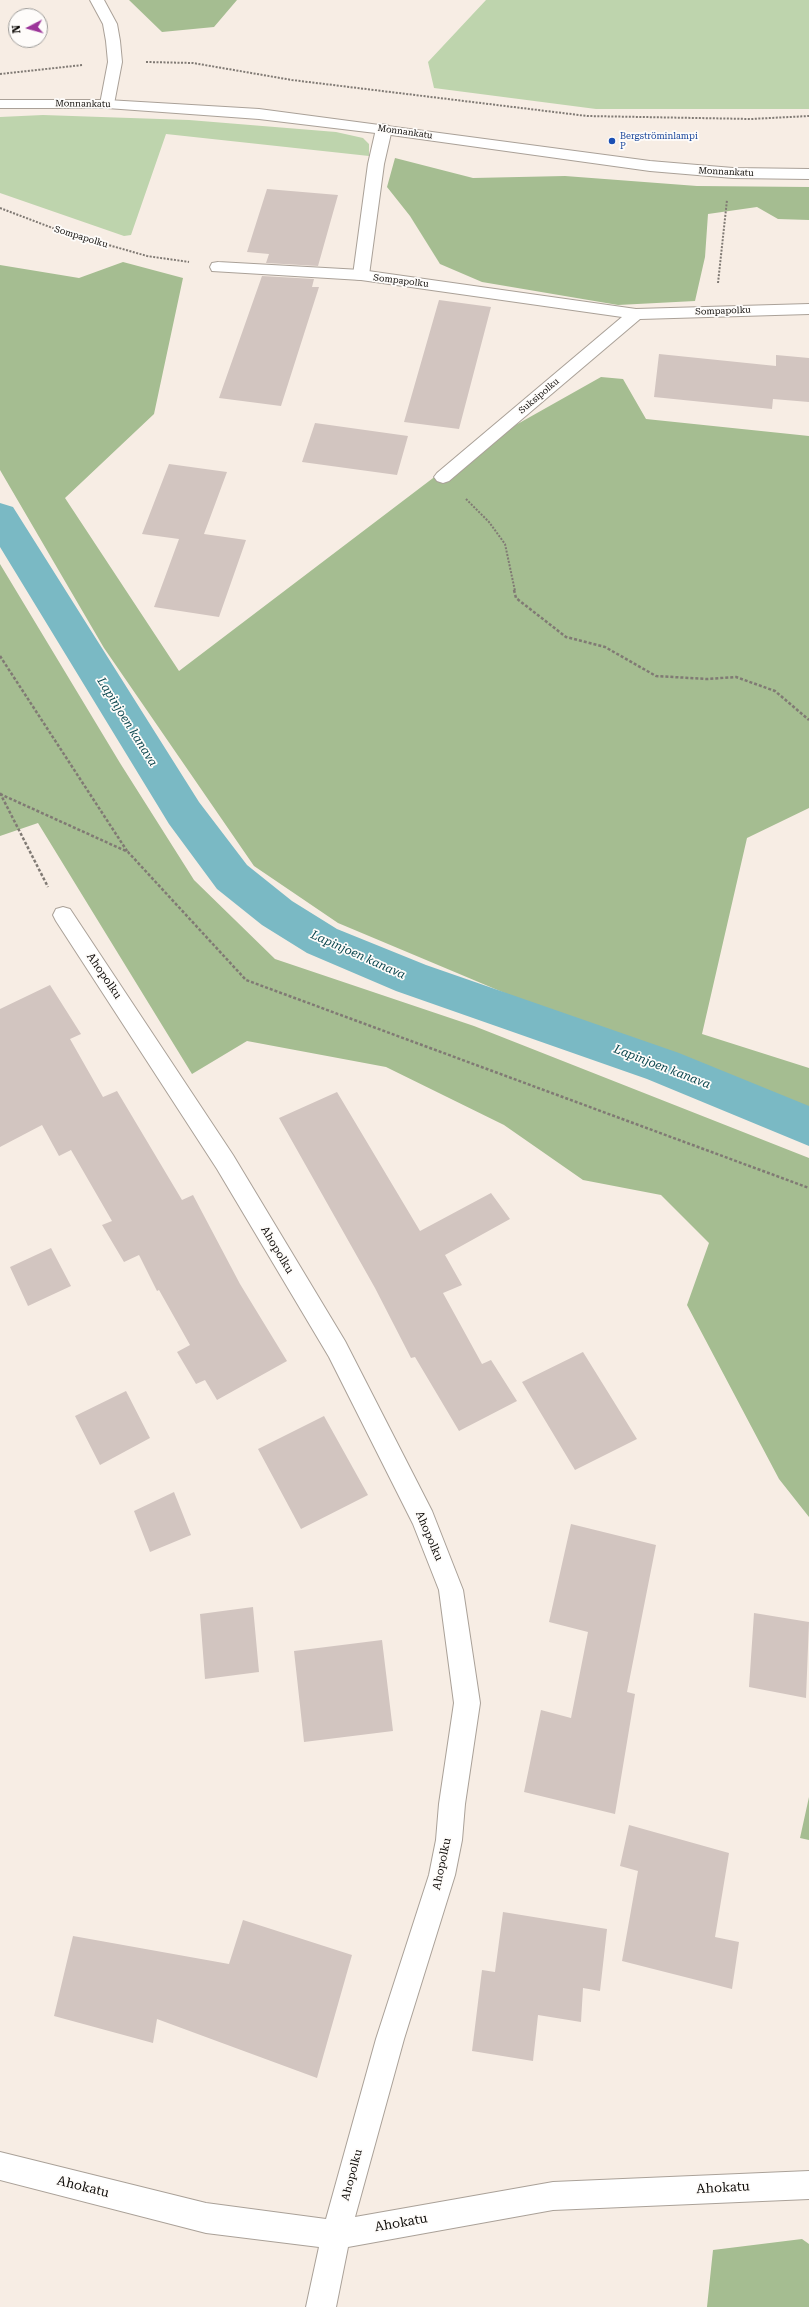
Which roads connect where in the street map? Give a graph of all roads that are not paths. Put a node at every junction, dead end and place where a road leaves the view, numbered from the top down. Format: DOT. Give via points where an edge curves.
graph roads {
  1 [pos="96,0"];
  2 [pos="0,104"];
  3 [pos="107,104"];
  4 [pos="384,129"];
  5 [pos="809,174"];
  6 [pos="218,267"];
  7 [pos="361,275"];
  8 [pos="809,309"];
  9 [pos="636,314"];
  10 [pos="443,477"];
  11 [pos="63,915"];
  12 [pos="0,2166"];
  13 [pos="809,2185"];
  14 [pos="336,2235"];
  15 [pos="321,2307"];
  1 -- 3 [label="street" via="110,24 115,62"];
  2 -- 3 [label="street, Monnankatu"];
  3 -- 4 [label="street, Monnankatu" via="259,114"];
  4 -- 5 [label="street, Monnankatu" via="650,166 733,174"];
  4 -- 7 [label="street" via="376,164"];
  6 -- 7 [label="street, Sompapolku"];
  7 -- 9 [label="street, Sompapolku"];
  8 -- 9 [label="street, Sompapolku"];
  9 -- 10 [label="street, Suksipolku"];
  11 -- 14 [label="street, Ahopolku" via="225,1162 337,1349 423,1519 450,1590 468,1703 449,1840 442,1875 390,2039"];
  12 -- 14 [label="street, Ahokatu" via="206,2218"];
  13 -- 14 [label="street, Ahokatu" via="553,2196"];
  14 -- 15 [label="street, Ahopolku"];
}
